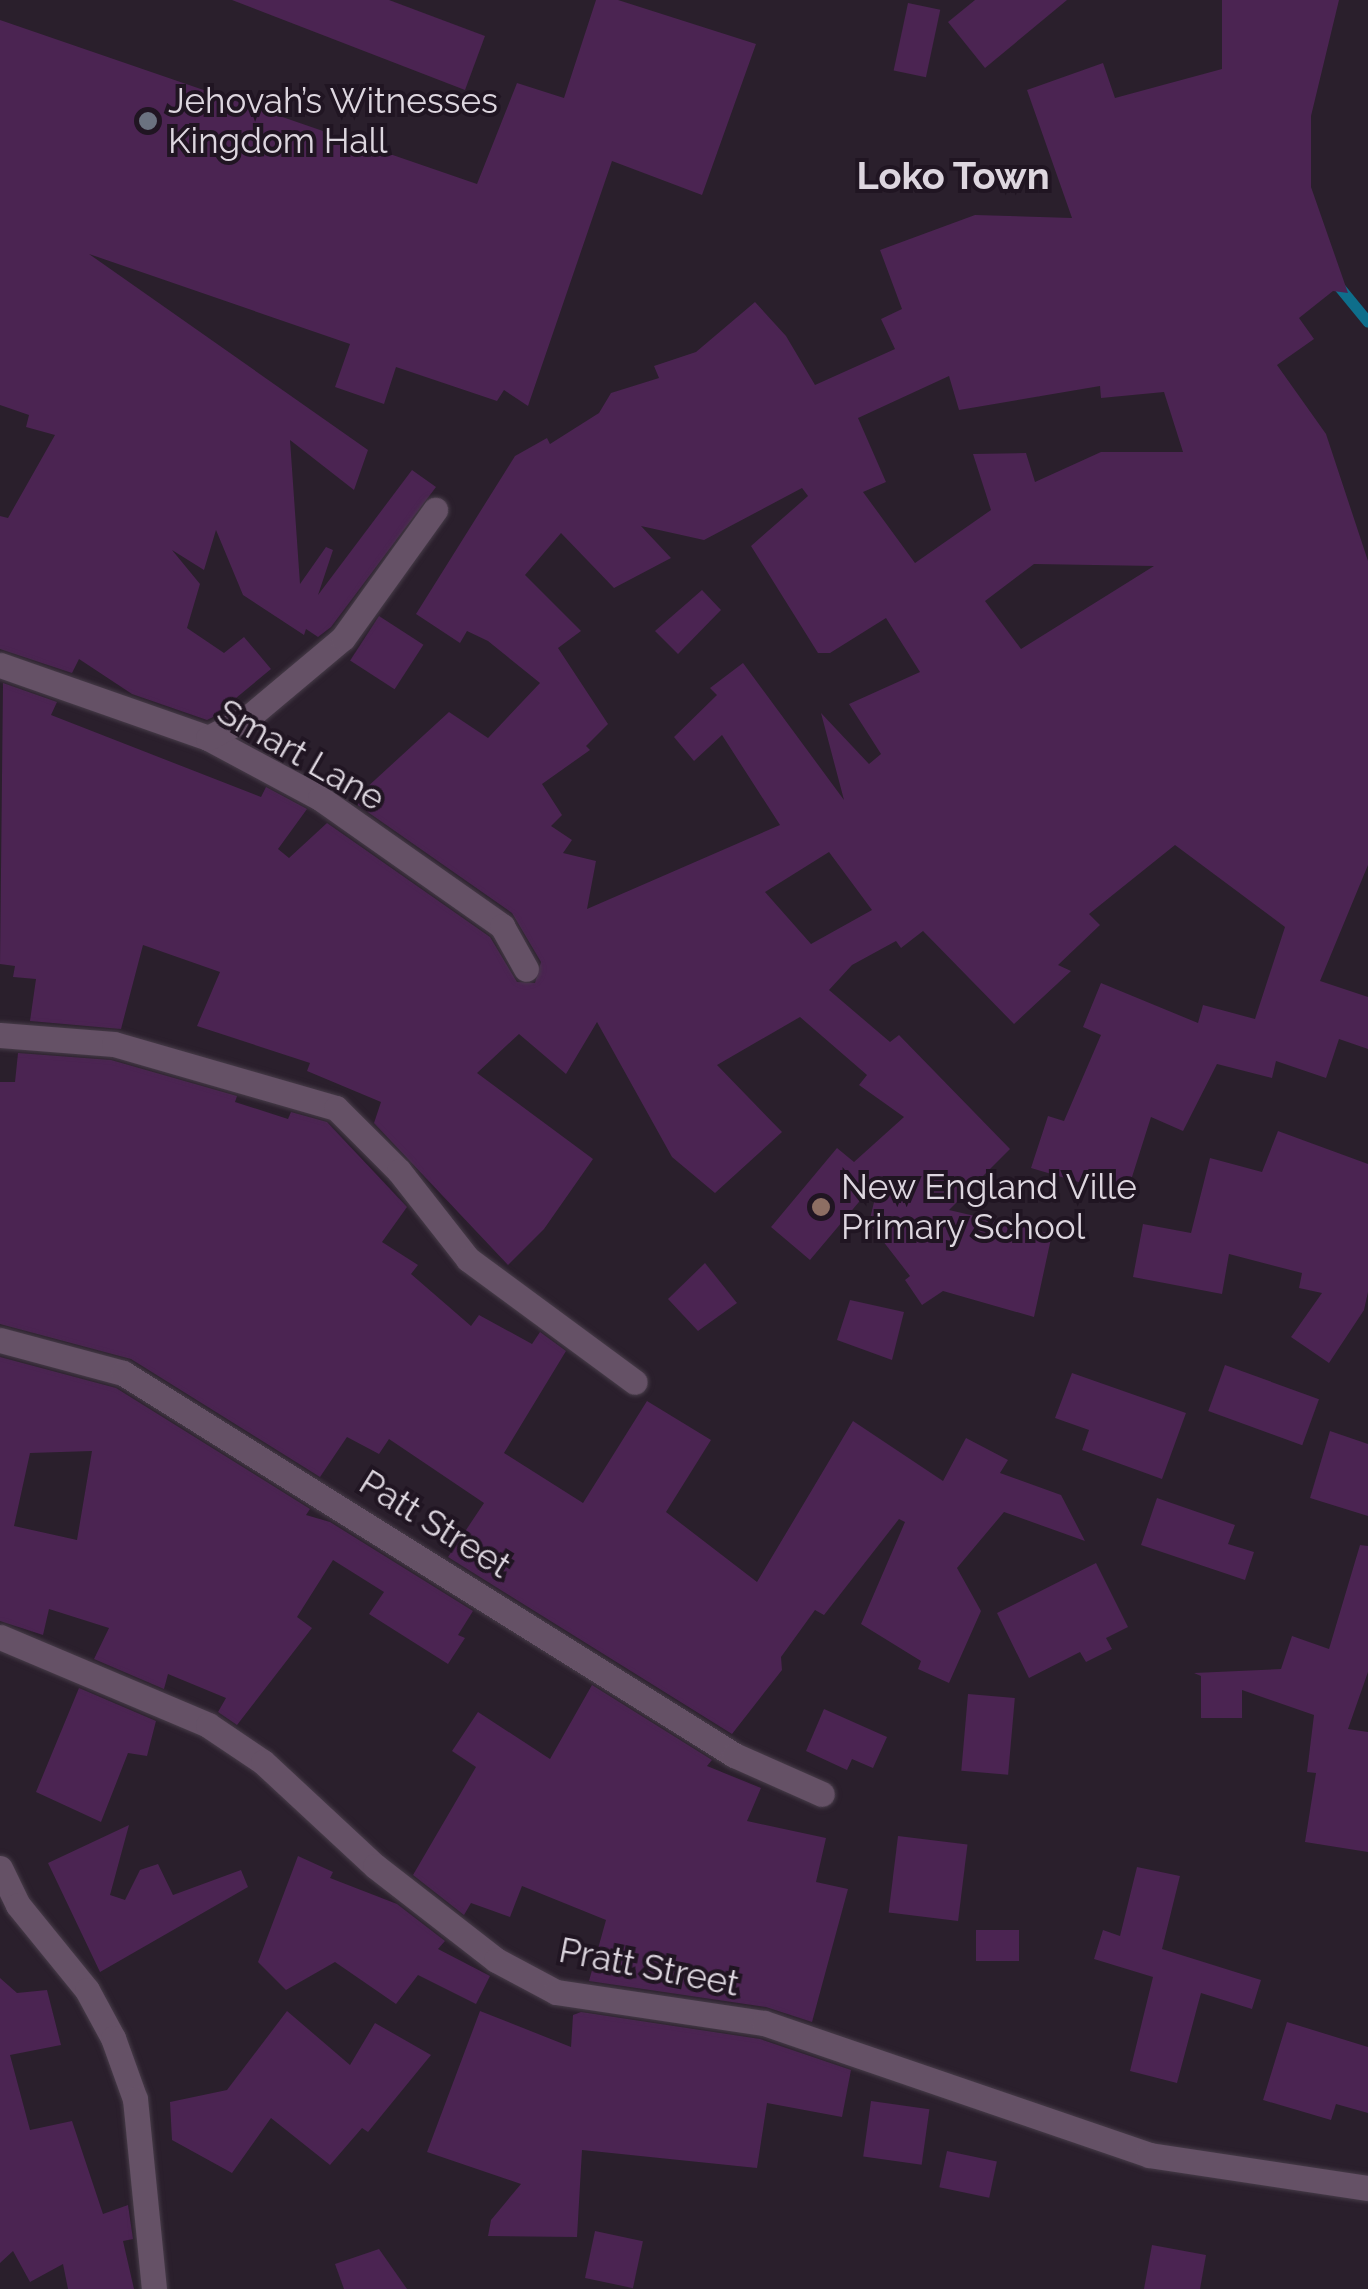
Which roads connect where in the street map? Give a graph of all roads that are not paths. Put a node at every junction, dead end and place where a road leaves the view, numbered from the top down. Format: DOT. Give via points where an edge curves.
graph roads {
  1 [pos="434,510"];
  2 [pos="0,664"];
  3 [pos="208,738"];
  4 [pos="526,969"];
  5 [pos="0,1035"];
  6 [pos="0,1340"];
  7 [pos="635,1382"];
  8 [pos="0,1638"];
  9 [pos="822,1794"];
  10 [pos="0,1868"];
  11 [pos="9,1909"];
  12 [pos="1368,2188"];
  13 [pos="154,2289"];
  1 -- 3 [label="street" via="342,638 250,716"];
  2 -- 3 [label="street, Smart Lane"];
  3 -- 4 [label="street, Smart Lane" via="320,798 502,926"];
  5 -- 7 [label="street" via="70,1036 164,1056 336,1108 399,1171 468,1259"];
  6 -- 9 [label="street, Patt Street" via="123,1372 734,1755"];
  8 -- 12 [label="street, Pratt Street" via="208,1725 263,1762 375,1866 496,1960 556,1992 764,2023 1149,2155"];
  10 -- 11 [label="street"];
  11 -- 13 [label="street" via="87,1990 124,2068 135,2099"];
}
